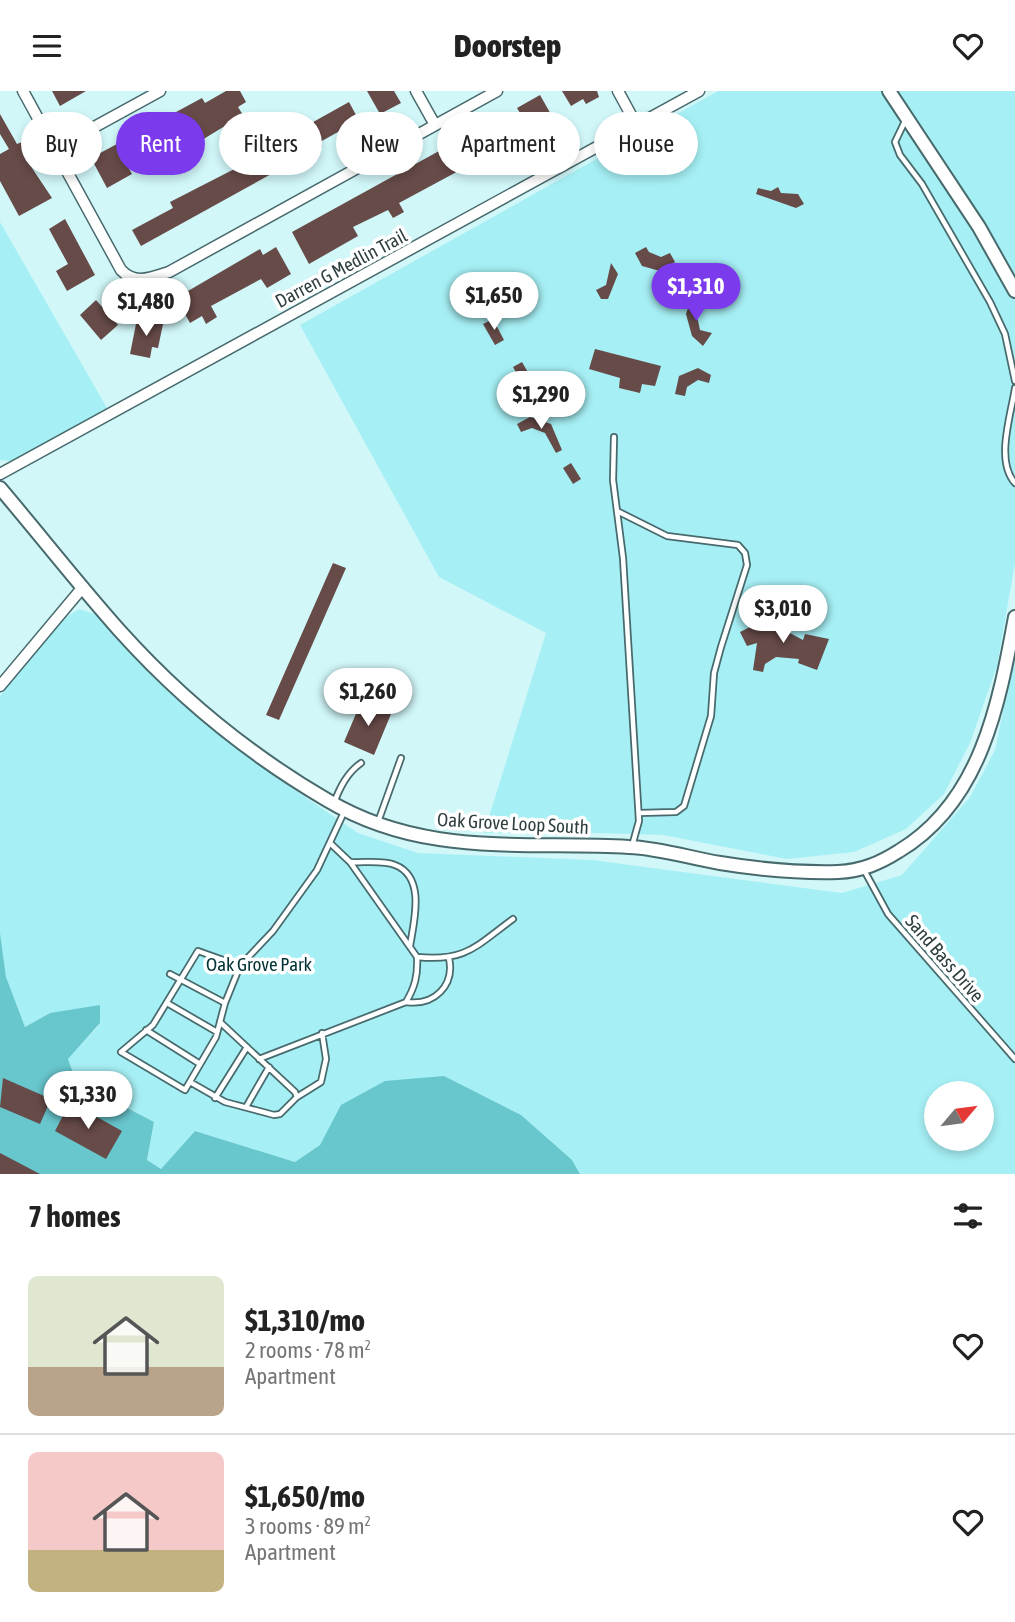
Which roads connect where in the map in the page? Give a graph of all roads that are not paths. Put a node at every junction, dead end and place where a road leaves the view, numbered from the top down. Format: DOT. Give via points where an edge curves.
graph roads {
  1 [pos="23,91"];
  2 [pos="160,91"];
  3 [pos="416,91"];
  4 [pos="497,91"];
  5 [pos="618,91"];
  6 [pos="699,91"];
  7 [pos="889,91"];
  8 [pos="35,112"];
  9 [pos="629,112"];
  10 [pos="662,112"];
  11 [pos="906,118"];
  12 [pos="102,122"];
  13 [pos="435,125"];
  14 [pos="594,149"];
  15 [pos="70,175"];
  16 [pos="1015,291"];
  17 [pos="1015,381"];
  18 [pos="1015,388"];
  19 [pos="614,437"];
  20 [pos="0,474"];
  21 [pos="1015,483"];
  22 [pos="0,488"];
  23 [pos="617,511"];
  24 [pos="83,587"];
  25 [pos="1015,617"];
  26 [pos="0,686"];
  27 [pos="401,758"];
  28 [pos="361,763"];
  29 [pos="340,807"];
  30 [pos="639,813"];
  31 [pos="377,826"];
  32 [pos="330,843"];
  33 [pos="632,847"];
  34 [pos="350,862"];
  35 [pos="863,869"];
  36 [pos="513,919"];
  37 [pos="410,946"];
  38 [pos="417,957"];
  39 [pos="449,958"];
  40 [pos="240,966"];
  41 [pos="170,974"];
  42 [pos="181,980"];
  43 [pos="406,1002"];
  44 [pos="167,1003"];
  45 [pos="225,1003"];
  46 [pos="220,1022"];
  47 [pos="146,1030"];
  48 [pos="217,1032"];
  49 [pos="322,1033"];
  50 [pos="247,1047"];
  51 [pos="260,1059"];
  52 [pos="1015,1059"];
  53 [pos="200,1064"];
  54 [pos="269,1067"];
  55 [pos="190,1082"];
  56 [pos="296,1095"];
  57 [pos="215,1098"];
  58 [pos="246,1107"];
  1 -- 8 [label="street"];
  2 -- 12 [label="street"];
  3 -- 13 [label="street"];
  4 -- 13 [label="street"];
  5 -- 9 [label="street"];
  6 -- 10 [label="street, Darren G Medlin Trail"];
  7 -- 11 [label="street"];
  11 -- 16 [label="street" via="979,227"];
  11 -- 17 [label="lane" via="895,142 900,155 922,184 990,302 1005,334"];
  13 -- 15 [label="street" via="169,272 137,280 121,270"];
  14 -- 20 [label="street, Darren G Medlin Trail"];
  18 -- 21 [label="lane" via="1005,463"];
  19 -- 23 [label="lane"];
  22 -- 24 [label="street, Oak Grove Loop South"];
  23 -- 30 [label="lane"];
  23 -- 30 [label="lane" via="667,536 738,545 747,565 714,673 710,716 684,806 676,812"];
  24 -- 26 [label="street"];
  24 -- 29 [label="street, Oak Grove Loop South" via="137,649 198,707 250,748"];
  25 -- 35 [label="street" via="989,729 967,782 946,814 915,842"];
  27 -- 31 [label="lane"];
  28 -- 29 [label="lane" via="340,787"];
  29 -- 31 [label="street, Oak Grove Loop South"];
  29 -- 32 [label="lane"];
  30 -- 33 [label="lane"];
  31 -- 33 [label="street, Oak Grove Loop South" via="443,841"];
  32 -- 34 [label="lane"];
  32 -- 40 [label="lane" via="317,870"];
  33 -- 35 [label="street, Oak Grove Loop South" via="723,863 821,871"];
  34 -- 37 [label="lane"];
  34 -- 37 [label="lane" via="394,864 408,874 416,904"];
  35 -- 52 [label="lane, Sand Bass Drive" via="888,913"];
  36 -- 39 [label="lane" via="481,945"];
  37 -- 38 [label="lane"];
  38 -- 39 [label="lane"];
  38 -- 43 [label="lane" via="416,980"];
  39 -- 43 [label="lane" via="450,981 444,990"];
  40 -- 42 [label="lane" via="198,951"];
  40 -- 45 [label="lane"];
  41 -- 42 [label="lane"];
  42 -- 44 [label="lane"];
  42 -- 45 [label="lane"];
  43 -- 49 [label="lane"];
  44 -- 47 [label="lane"];
  44 -- 48 [label="lane"];
  45 -- 46 [label="lane"];
  46 -- 48 [label="lane"];
  46 -- 50 [label="lane"];
  47 -- 53 [label="lane"];
  47 -- 55 [label="lane" via="121,1052 185,1090"];
  48 -- 53 [label="lane"];
  49 -- 51 [label="lane"];
  49 -- 56 [label="lane" via="326,1059 321,1082"];
  50 -- 51 [label="lane"];
  50 -- 57 [label="lane"];
  51 -- 54 [label="lane"];
  53 -- 55 [label="lane"];
  54 -- 56 [label="lane"];
  54 -- 58 [label="lane"];
  55 -- 57 [label="lane"];
  56 -- 58 [label="lane" via="280,1114"];
  57 -- 58 [label="lane"];
}
